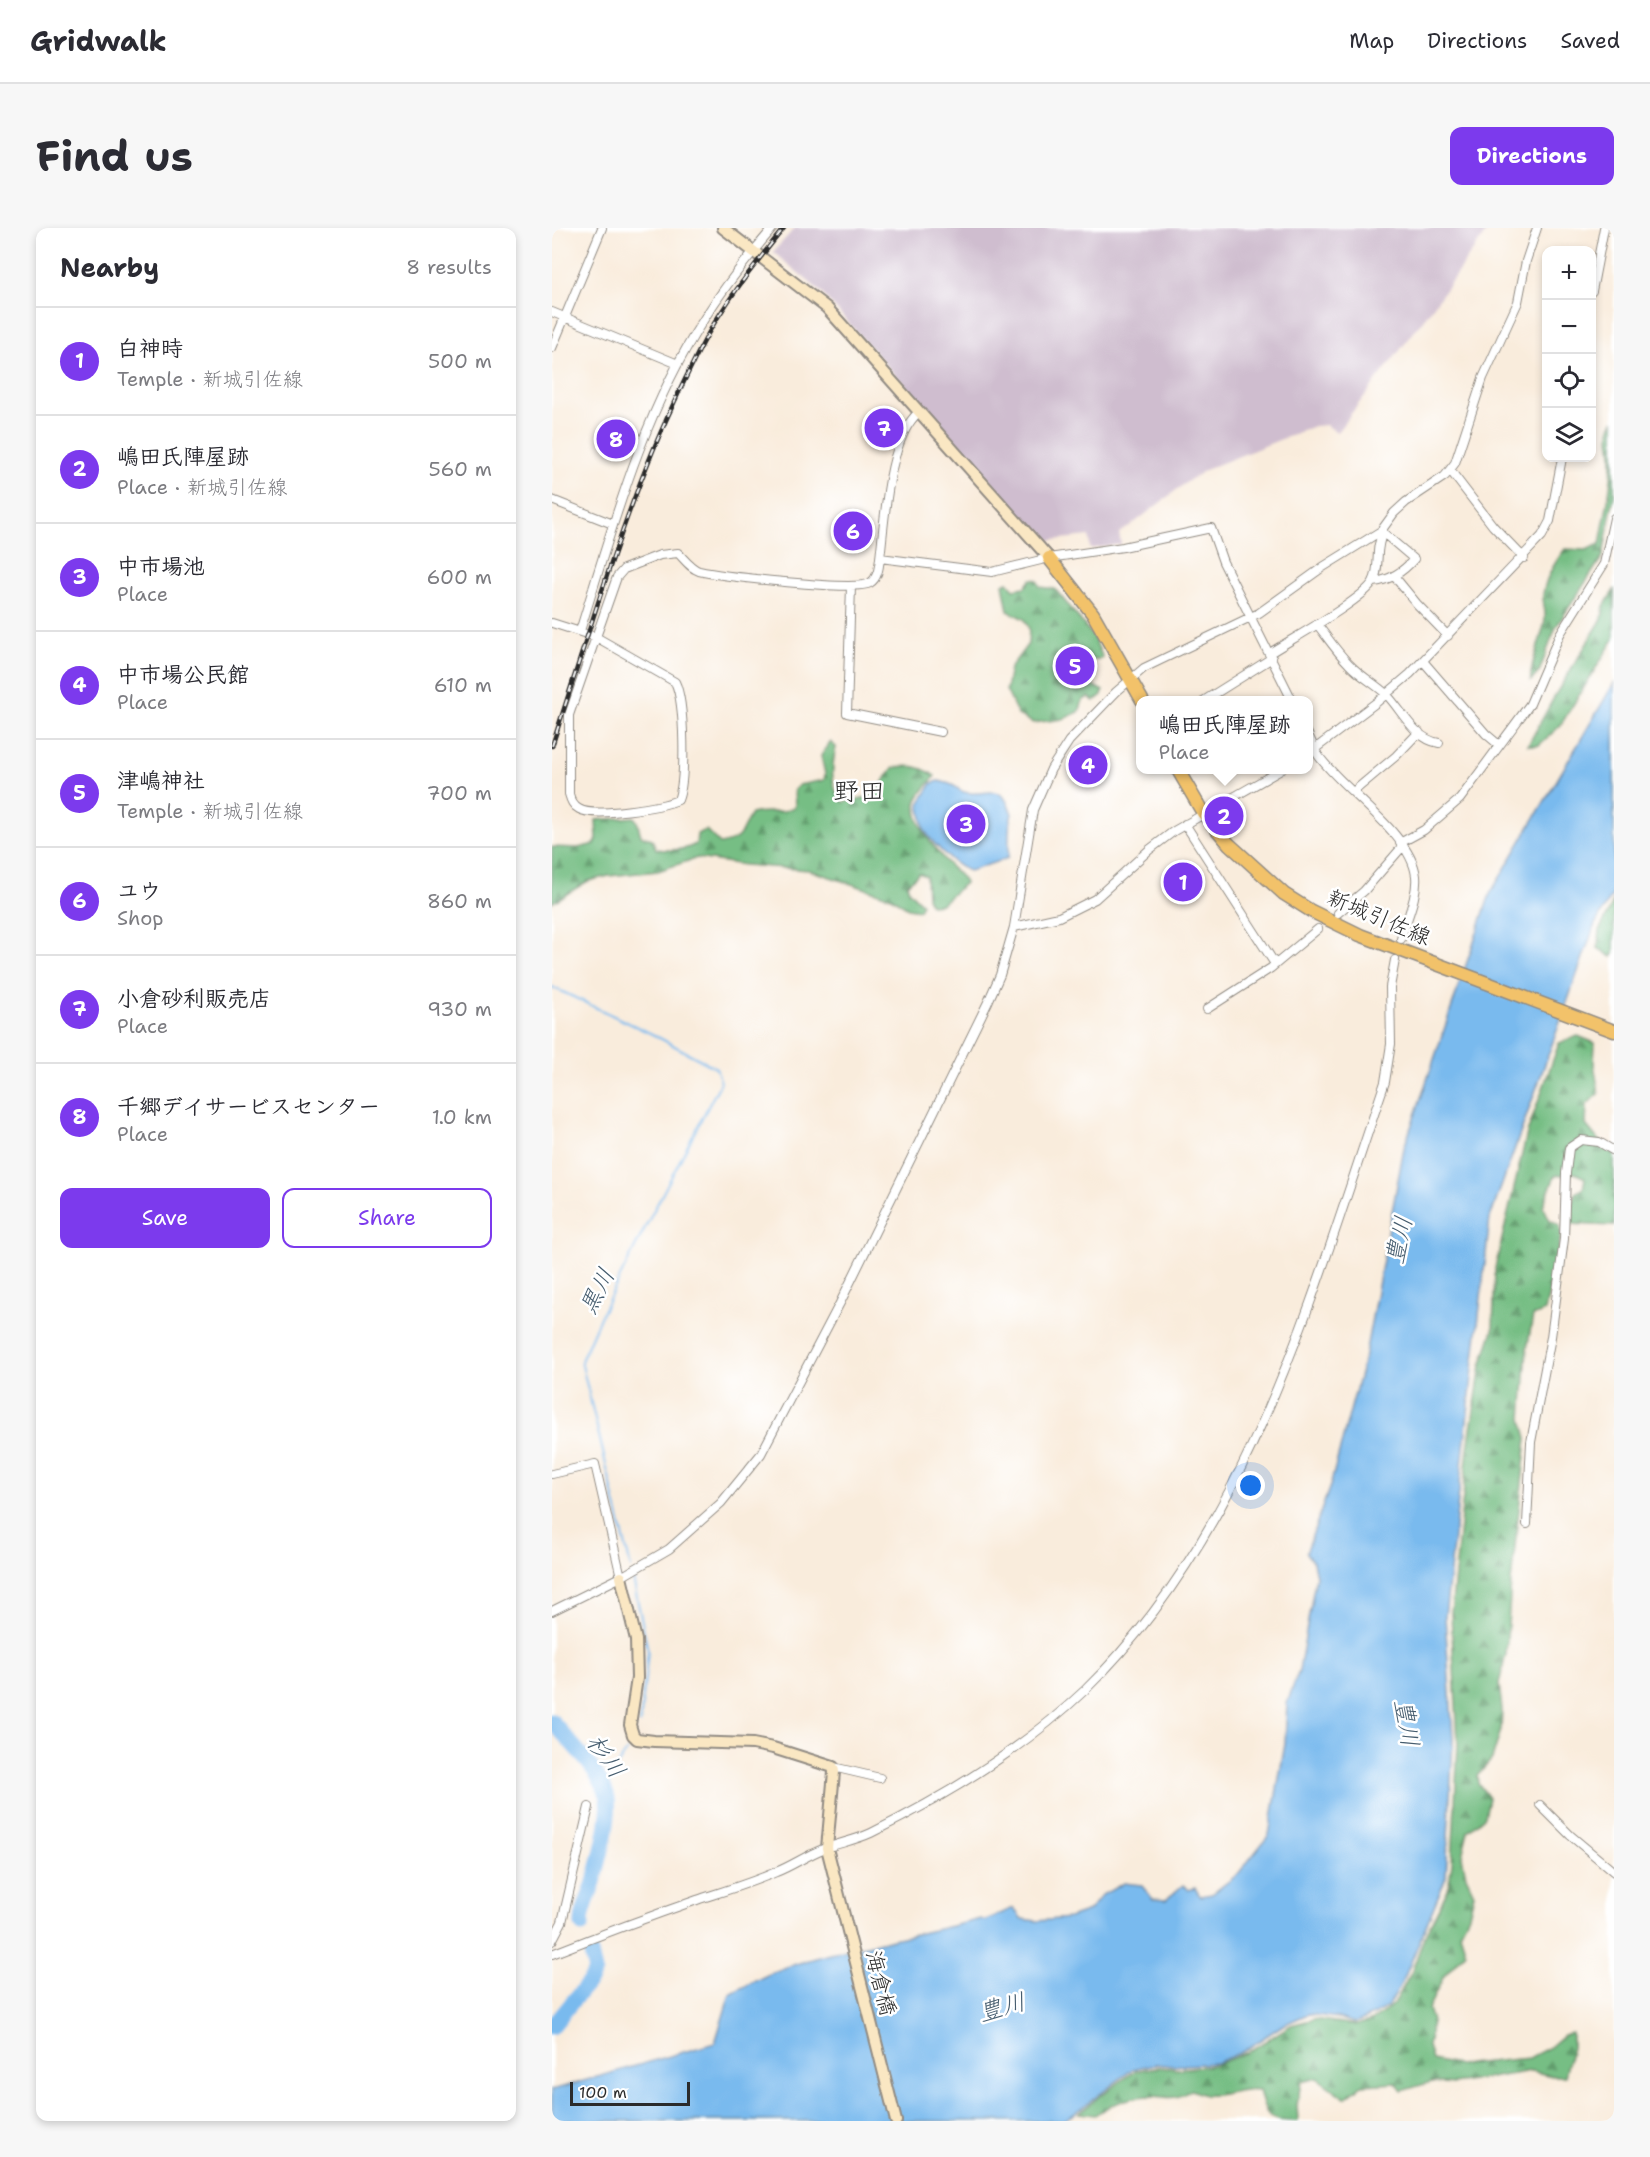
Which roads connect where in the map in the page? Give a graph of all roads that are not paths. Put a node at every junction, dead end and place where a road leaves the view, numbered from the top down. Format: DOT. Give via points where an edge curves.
graph roads {
  1 [pos="602,228"];
  2 [pos="723,228"];
  3 [pos="772,228"];
  4 [pos="1537,228"];
  5 [pos="1604,228"];
  6 [pos="753,251"];
  7 [pos="1596,270"];
  8 [pos="552,312"];
  9 [pos="565,317"];
  10 [pos="552,348"];
  11 [pos="678,364"];
  12 [pos="919,412"];
  13 [pos="1561,462"];
  14 [pos="1450,470"];
  15 [pos="552,500"];
  16 [pos="1614,518"];
  17 [pos="613,524"];
  18 [pos="1382,532"];
  19 [pos="880,558"];
  20 [pos="1049,558"];
  21 [pos="1524,558"];
  22 [pos="1394,576"];
  23 [pos="1374,582"];
  24 [pos="851,586"];
  25 [pos="1251,617"];
  26 [pos="552,623"];
  27 [pos="1317,624"];
  28 [pos="580,631"];
  29 [pos="1448,636"];
  30 [pos="596,637"];
  31 [pos="1271,656"];
  32 [pos="1423,661"];
  33 [pos="1130,678"];
  34 [pos="1386,694"];
  35 [pos="1140,696"];
  36 [pos="1211,696"];
  37 [pos="1290,696"];
  38 [pos="941,732"];
  39 [pos="1419,732"];
  40 [pos="1439,743"];
  41 [pos="1500,745"];
  42 [pos="1313,751"];
  43 [pos="1313,753"];
  44 [pos="1180,774"];
  45 [pos="1274,774"];
  46 [pos="1353,792"];
  47 [pos="1203,813"];
  48 [pos="1185,824"];
  49 [pos="1402,844"];
  50 [pos="1338,913"];
  51 [pos="1014,927"];
  52 [pos="1318,929"];
  53 [pos="1401,939"];
  54 [pos="1395,960"];
  55 [pos="1275,964"];
  56 [pos="1207,1009"];
  57 [pos="1614,1031"];
  58 [pos="1614,1151"];
  59 [pos="552,1474"];
  60 [pos="1527,1524"];
  61 [pos="624,1575"];
  62 [pos="552,1611"];
  63 [pos="833,1767"];
  64 [pos="880,1778"];
  65 [pos="1540,1805"];
  66 [pos="589,1807"];
  67 [pos="828,1851"];
  68 [pos="1614,1872"];
  69 [pos="552,1941"];
  70 [pos="552,1954"];
  71 [pos="896,2121"];
  1 -- 9 [label="street"];
  2 -- 6 [label="street"];
  3 -- 6 [label="street"];
  4 -- 14 [label="street" via="1518,302 1483,378"];
  5 -- 7 [label="street"];
  6 -- 11 [label="street" via="703,319"];
  6 -- 12 [label="street" via="826,308"];
  8 -- 9 [label="street"];
  9 -- 10 [label="street"];
  9 -- 11 [label="street"];
  11 -- 17 [label="street" via="650,424"];
  12 -- 19 [label="street" via="902,437 892,470"];
  12 -- 20 [label="street"];
  13 -- 21 [label="street" via="1550,521"];
  14 -- 18 [label="street" via="1406,502"];
  14 -- 21 [label="street" via="1493,526"];
  15 -- 17 [label="street"];
  16 -- 41 [label="street" via="1604,564 1560,634 1530,704"];
  17 -- 28 [label="street"];
  18 -- 22 [label="street" via="1414,560"];
  18 -- 23 [label="street"];
  18 -- 25 [label="street"];
  19 -- 20 [label="street" via="992,572"];
  19 -- 24 [label="street" via="872,582"];
  20 -- 25 [label="street" via="1211,528"];
  20 -- 33 [label="main road" via="1093,614"];
  21 -- 29 [label="street"];
  22 -- 23 [label="street"];
  22 -- 29 [label="street"];
  23 -- 27 [label="street"];
  24 -- 30 [label="street" via="697,570 678,553 670,553 624,569 617,577"];
  24 -- 38 [label="street" via="846,713"];
  25 -- 31 [label="street"];
  25 -- 33 [label="street"];
  26 -- 28 [label="street"];
  27 -- 31 [label="street"];
  27 -- 34 [label="street" via="1348,664"];
  28 -- 30 [label="street"];
  29 -- 32 [label="street"];
  30 -- 30 [label="street" via="567,726 571,803 592,814 678,800 683,753 678,688 671,679"];
  31 -- 36 [label="street"];
  31 -- 37 [label="street"];
  32 -- 34 [label="street"];
  32 -- 41 [label="street"];
  33 -- 35 [label="main road"];
  33 -- 51 [label="street" via="1069,741 1051,769 1033,810"];
  34 -- 39 [label="street"];
  34 -- 42 [label="street"];
  39 -- 40 [label="street"];
  39 -- 46 [label="street"];
  41 -- 49 [label="street" via="1460,799"];
  43 -- 46 [label="street"];
  44 -- 47 [label="main road, 新城引佐線"];
  45 -- 47 [label="street"];
  46 -- 49 [label="street"];
  47 -- 48 [label="street"];
  47 -- 57 [label="main road, 新城引佐線" via="1228,844 1284,894 1311,911 1360,935"];
  48 -- 51 [label="street" via="1149,850 1095,899 1059,917"];
  48 -- 55 [label="street"];
  49 -- 50 [label="street" via="1364,891"];
  49 -- 53 [label="street" via="1416,878"];
  51 -- 61 [label="street" via="988,1002 840,1303 760,1454 696,1527 669,1549"];
  52 -- 55 [label="street"];
  54 -- 67 [label="street" via="1385,1082 1305,1317 1260,1426 1189,1560 1158,1606 1118,1653 1085,1690 1045,1724 964,1782 870,1834"];
  55 -- 56 [label="street"];
  58 -- 60 [label="street" via="1599,1142 1581,1140 1569,1148 1564,1239 1531,1442"];
  59 -- 61 [label="street" via="595,1464"];
  61 -- 62 [label="street"];
  61 -- 63 [label="street" via="636,1640 637,1678 630,1725 637,1739 753,1744"];
  63 -- 64 [label="street"];
  63 -- 67 [label="street, 海倉橋"];
  65 -- 68 [label="street"];
  66 -- 69 [label="street" via="562,1922"];
  67 -- 70 [label="street"];
  67 -- 71 [label="street, 海倉橋"];
}
